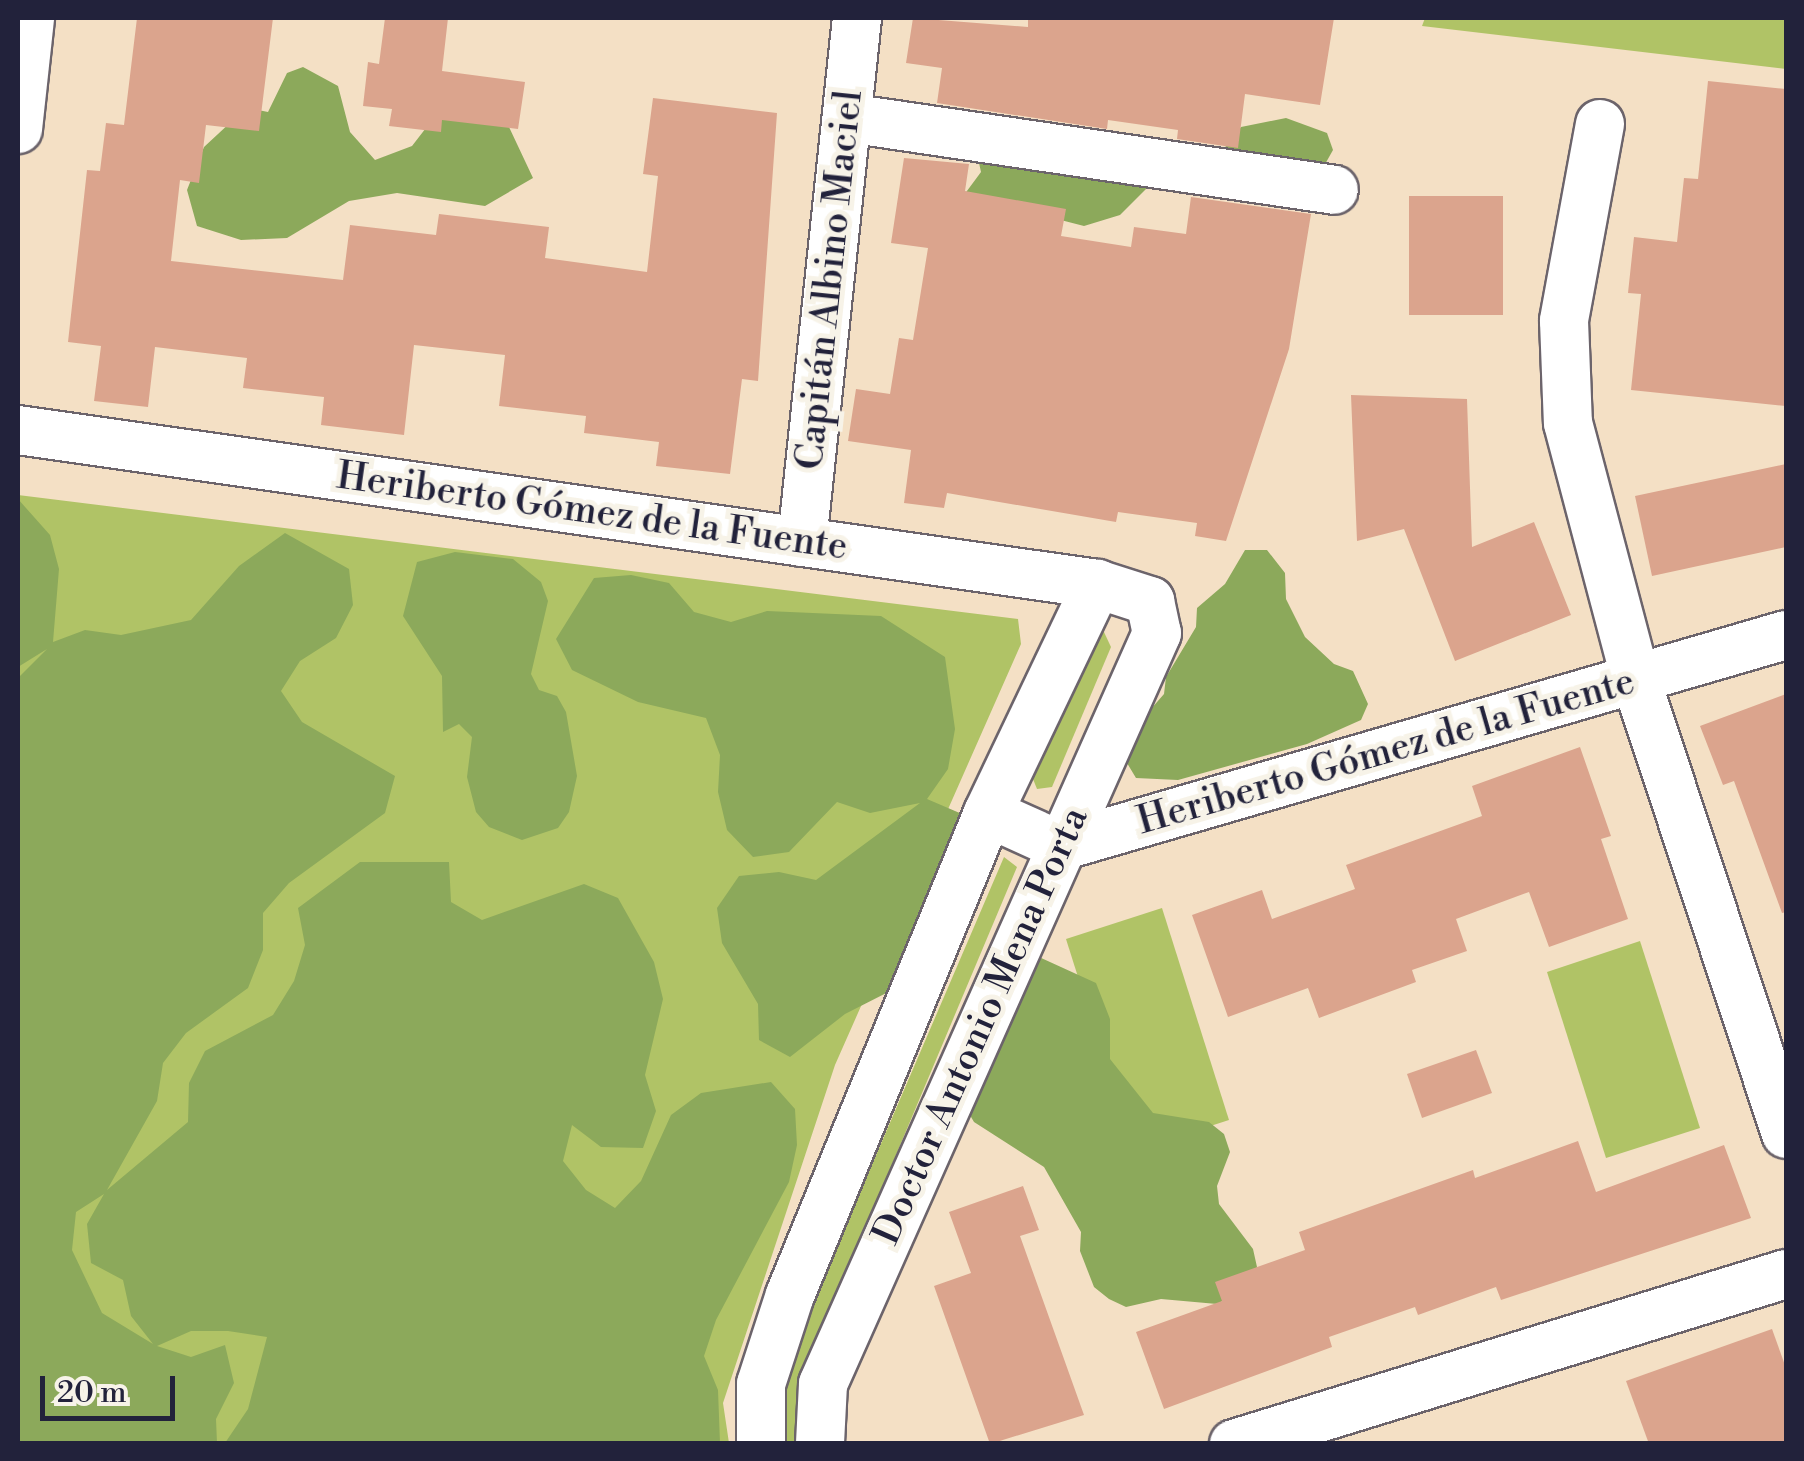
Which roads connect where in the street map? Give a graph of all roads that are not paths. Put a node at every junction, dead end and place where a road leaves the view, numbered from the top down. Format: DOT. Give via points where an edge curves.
graph roads {
  1 [pos="30,18"];
  2 [pos="858,18"];
  3 [pos="848,118"];
  4 [pos="1600,124"];
  5 [pos="18,128"];
  6 [pos="1334,190"];
  7 [pos="18,430"];
  8 [pos="802,542"];
  9 [pos="1097,584"];
  10 [pos="1158,613"];
  11 [pos="1786,635"];
  12 [pos="1636,680"];
  13 [pos="988,814"];
  14 [pos="1060,846"];
  15 [pos="1786,1134"];
  16 [pos="1786,1274"];
  17 [pos="761,1444"];
  18 [pos="820,1444"];
  19 [pos="1234,1444"];
  1 -- 5 [label="street"];
  2 -- 3 [label="street, Capitán Albino Maciel"];
  3 -- 6 [label="street"];
  3 -- 8 [label="street, Capitán Albino Maciel"];
  4 -- 12 [label="street" via="1564,322 1568,423"];
  7 -- 8 [label="street, Heriberto Gómez de la Fuente"];
  8 -- 9 [label="street, Heriberto Gómez de la Fuente"];
  9 -- 10 [label="street, Heriberto Gómez de la Fuente" via="1136,591"];
  9 -- 13 [label="street"];
  10 -- 14 [label="street, Doctor Antonio Mena Porta" via="1157,633"];
  11 -- 12 [label="street, Heriberto Gómez de la Fuente"];
  12 -- 14 [label="street, Heriberto Gómez de la Fuente"];
  12 -- 15 [label="street"];
  13 -- 14 [label="street"];
  13 -- 17 [label="street" via="777,1328 761,1384"];
  14 -- 18 [label="street, Doctor Antonio Mena Porta" via="823,1384"];
  16 -- 19 [label="street"];
}
